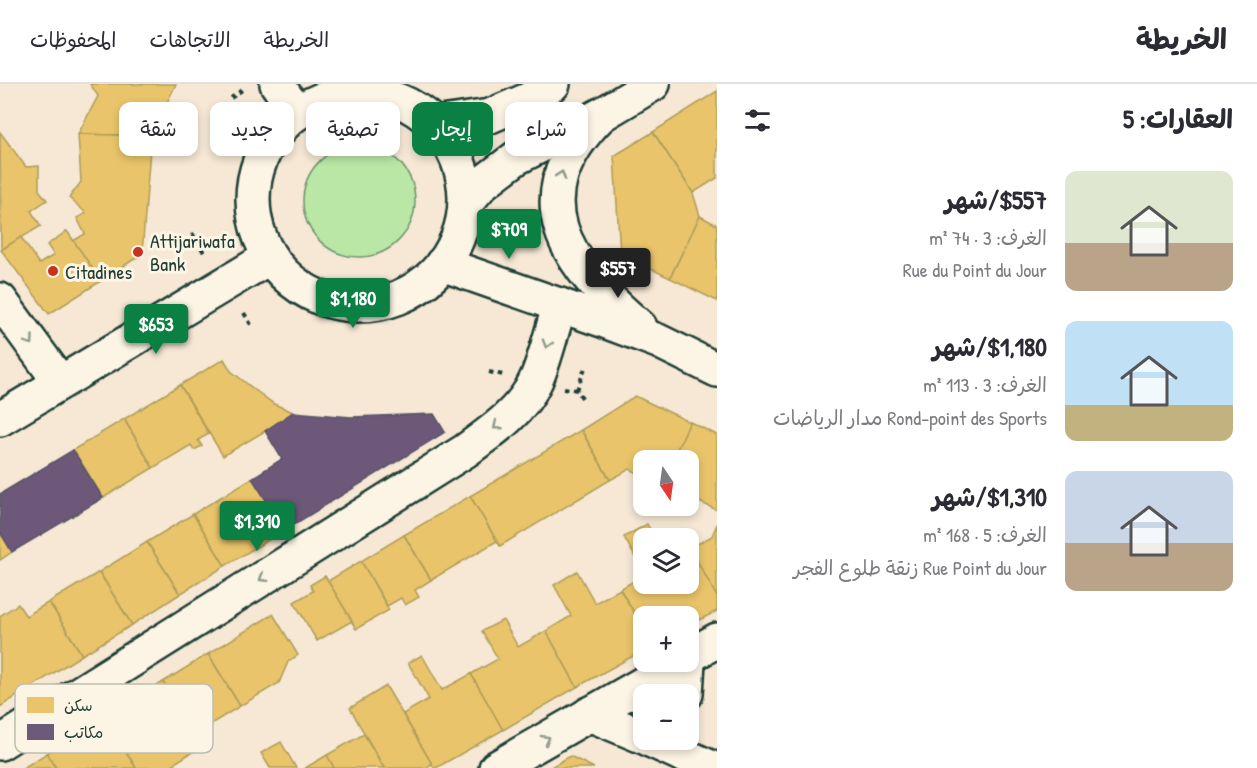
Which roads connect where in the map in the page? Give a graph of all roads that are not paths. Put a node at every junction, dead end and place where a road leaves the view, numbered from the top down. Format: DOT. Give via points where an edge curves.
graph roads {
  1 [pos="277,84"];
  2 [pos="553,84"];
  3 [pos="653,84"];
  4 [pos="412,109"];
  5 [pos="297,113"];
  6 [pos="493,115"];
  7 [pos="600,115"];
  8 [pos="456,156"];
  9 [pos="465,204"];
  10 [pos="270,257"];
  11 [pos="442,264"];
  12 [pos="0,300"];
  13 [pos="560,305"];
  14 [pos="658,341"];
  15 [pos="717,370"];
  16 [pos="60,382"];
  17 [pos="0,419"];
  18 [pos="717,640"];
  19 [pos="699,651"];
  20 [pos="663,672"];
  21 [pos="94,684"];
  22 [pos="589,714"];
  23 [pos="633,732"];
  24 [pos="15,734"];
  25 [pos="0,743"];
  26 [pos="682,754"];
  27 [pos="496,768"];
  28 [pos="712,768"];
  1 -- 5 [label="main road"];
  2 -- 6 [label="main road"];
  3 -- 7 [label="main road"];
  4 -- 5 [label="main road" via="404,103 356,93 331,96"];
  5 -- 10 [label="main road" via="268,145 255,175 255,219"];
  7 -- 9 [label="main road" via="516,158 483,183"];
  14 -- 7 [label="main road, one-way" via="610,300 575,260 559,220 560,175 577,142"];
  8 -- 9 [label="main road"];
  9 -- 11 [label="main road" via="456,239"];
  10 -- 11 [label="main road" via="303,288 348,304 377,303 404,294"];
  10 -- 16 [label="main road"];
  11 -- 13 [label="main road"];
  12 -- 16 [label="main road, one-way"];
  13 -- 14 [label="main road"];
  13 -- 21 [label="main road, one-way" via="522,379 510,416 465,451"];
  14 -- 15 [label="main road"];
  16 -- 17 [label="main road"];
  18 -- 19 [label="main road"];
  20 -- 22 [label="main road"];
  22 -- 23 [label="main road"];
  27 -- 22 [label="main road, one-way"];
  24 -- 25 [label="main road, one-way"];
  26 -- 28 [label="main road"];
}
